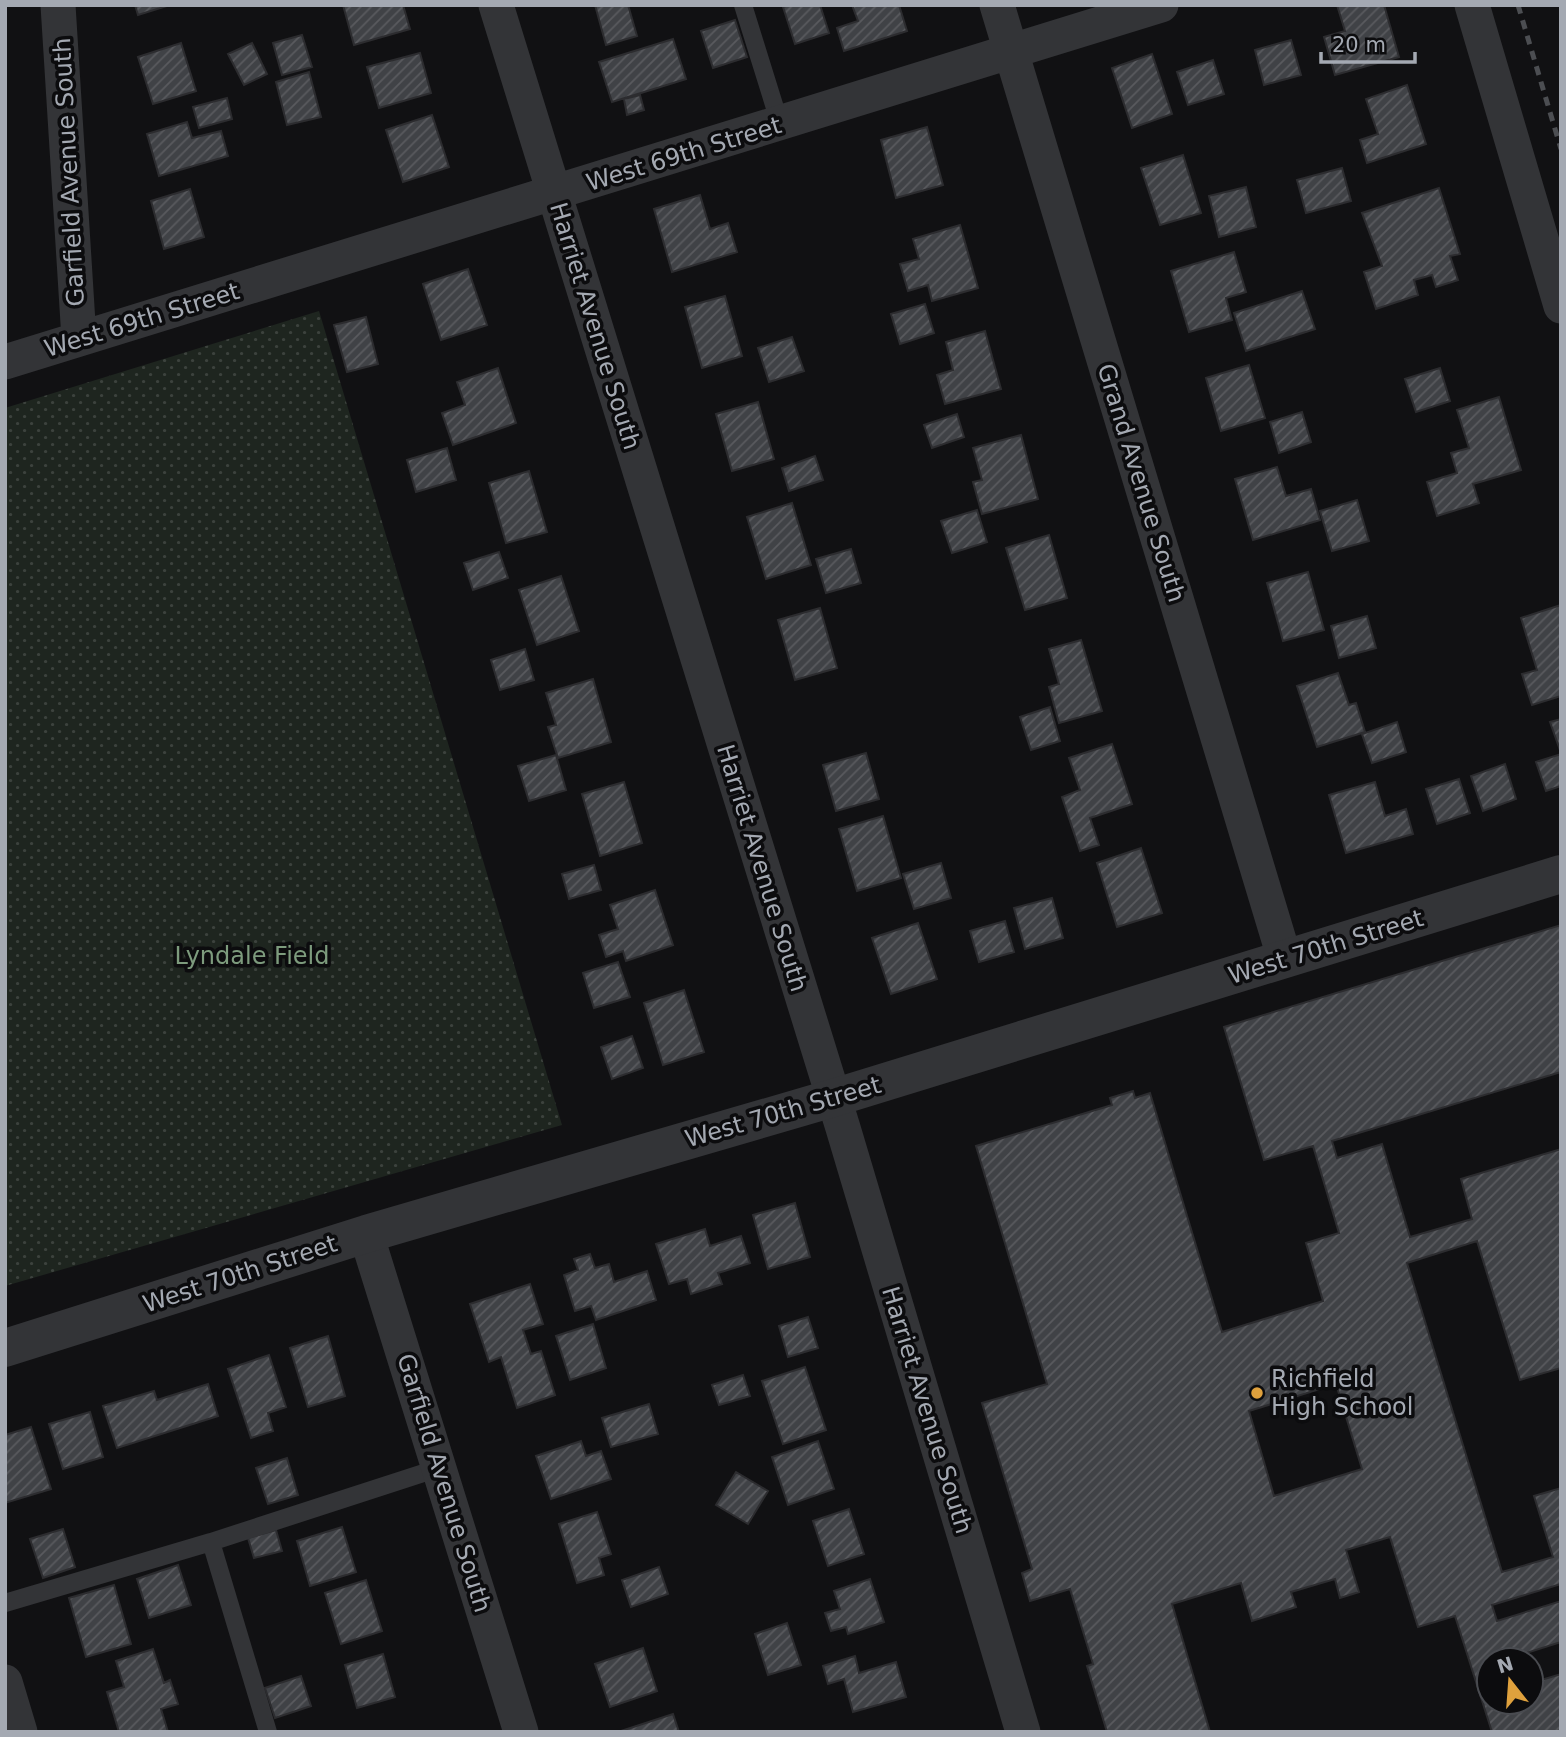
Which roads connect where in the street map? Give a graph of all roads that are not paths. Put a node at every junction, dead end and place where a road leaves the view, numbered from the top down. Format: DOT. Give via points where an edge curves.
graph roads {
  1 [pos="58,5"];
  2 [pos="496,5"];
  3 [pos="743,5"];
  4 [pos="997,5"];
  5 [pos="1161,5"];
  6 [pos="1472,5"];
  7 [pos="1011,52"];
  8 [pos="780,124"];
  9 [pos="554,194"];
  10 [pos="1561,306"];
  11 [pos="79,339"];
  12 [pos="5,362"];
  13 [pos="1561,874"];
  14 [pos="1285,960"];
  15 [pos="834,1098"];
  16 [pos="366,1234"];
  17 [pos="5,1349"];
  18 [pos="439,1468"];
  19 [pos="211,1542"];
  20 [pos="5,1603"];
  21 [pos="5,1682"];
  22 [pos="20,1732"];
  23 [pos="268,1732"];
  24 [pos="521,1732"];
  25 [pos="1023,1732"];
  1 -- 11 [label="street, Garfield Avenue South"];
  2 -- 9 [label="street, Harriet Avenue South"];
  3 -- 8 [label="lane"];
  4 -- 7 [label="street, Grand Avenue South"];
  5 -- 7 [label="street, West 69th Street"];
  6 -- 10 [label="street"];
  7 -- 8 [label="street, West 69th Street"];
  7 -- 14 [label="street, Grand Avenue South"];
  8 -- 9 [label="street, West 69th Street"];
  9 -- 11 [label="street, West 69th Street"];
  9 -- 15 [label="street, Harriet Avenue South"];
  11 -- 12 [label="street, West 69th Street"];
  13 -- 14 [label="street, West 70th Street"];
  14 -- 15 [label="street, West 70th Street"];
  15 -- 16 [label="street, West 70th Street"];
  15 -- 25 [label="street, Harriet Avenue South"];
  16 -- 17 [label="street, West 70th Street"];
  16 -- 18 [label="street, Garfield Avenue South"];
  18 -- 19 [label="lane"];
  18 -- 24 [label="street, Garfield Avenue South"];
  19 -- 20 [label="lane"];
  19 -- 23 [label="lane"];
  21 -- 22 [label="street"];
}
